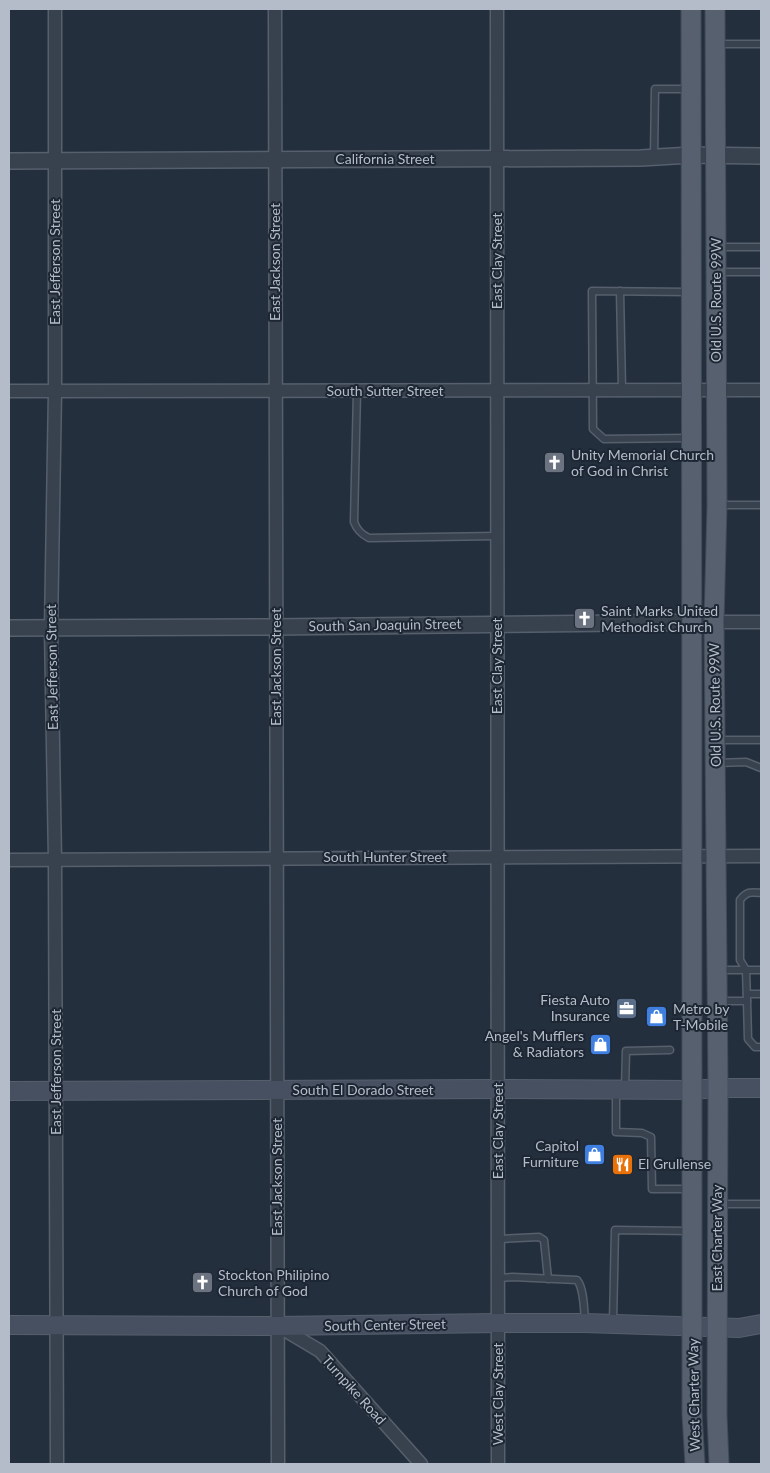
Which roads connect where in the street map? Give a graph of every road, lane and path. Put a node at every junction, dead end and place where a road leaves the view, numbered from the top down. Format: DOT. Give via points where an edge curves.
graph roads {
  1 [pos="55,9"];
  2 [pos="275,9"];
  3 [pos="497,9"];
  4 [pos="692,9"];
  5 [pos="715,9"];
  6 [pos="715,44"];
  7 [pos="761,44"];
  8 [pos="691,89"];
  9 [pos="691,155"];
  10 [pos="715,156"];
  11 [pos="761,156"];
  12 [pos="654,157"];
  13 [pos="497,158"];
  14 [pos="275,159"];
  15 [pos="9,161"];
  16 [pos="55,161"];
  17 [pos="716,247"];
  18 [pos="761,247"];
  19 [pos="716,272"];
  20 [pos="761,272"];
  21 [pos="620,291"];
  22 [pos="691,292"];
  23 [pos="593,389"];
  24 [pos="622,389"];
  25 [pos="690,389"];
  26 [pos="497,390"];
  27 [pos="716,390"];
  28 [pos="761,390"];
  29 [pos="9,391"];
  30 [pos="55,391"];
  31 [pos="276,391"];
  32 [pos="357,391"];
  33 [pos="691,438"];
  34 [pos="717,505"];
  35 [pos="761,505"];
  36 [pos="497,536"];
  37 [pos="691,622"];
  38 [pos="714,622"];
  39 [pos="761,622"];
  40 [pos="497,623"];
  41 [pos="276,627"];
  42 [pos="9,628"];
  43 [pos="51,629"];
  44 [pos="716,740"];
  45 [pos="761,740"];
  46 [pos="716,763"];
  47 [pos="761,768"];
  48 [pos="692,856"];
  49 [pos="715,856"];
  50 [pos="761,856"];
  51 [pos="498,857"];
  52 [pos="276,858"];
  53 [pos="9,860"];
  54 [pos="55,860"];
  55 [pos="761,893"];
  56 [pos="717,970"];
  57 [pos="746,970"];
  58 [pos="761,970"];
  59 [pos="761,994"];
  60 [pos="747,998"];
  61 [pos="717,1000"];
  62 [pos="761,1047"];
  63 [pos="670,1050"];
  64 [pos="718,1088"];
  65 [pos="761,1088"];
  66 [pos="498,1089"];
  67 [pos="277,1090"];
  68 [pos="621,1090"];
  69 [pos="692,1090"];
  70 [pos="9,1091"];
  71 [pos="56,1091"];
  72 [pos="692,1189"];
  73 [pos="717,1204"];
  74 [pos="761,1204"];
  75 [pos="692,1231"];
  76 [pos="498,1239"];
  77 [pos="498,1278"];
  78 [pos="548,1279"];
  79 [pos="498,1323"];
  80 [pos="585,1323"];
  81 [pos="613,1324"];
  82 [pos="761,1324"];
  83 [pos="9,1325"];
  84 [pos="57,1326"];
  85 [pos="278,1326"];
  86 [pos="693,1326"];
  87 [pos="717,1327"];
  88 [pos="57,1464"];
  89 [pos="278,1464"];
  90 [pos="421,1464"];
  91 [pos="498,1464"];
  92 [pos="695,1464"];
  93 [pos="719,1464"];
  1 -- 16 [label="street, East Jefferson Street"];
  2 -- 14 [label="street, East Jackson Street"];
  3 -- 13 [label="street, East Clay Street"];
  4 -- 8 [label="main road, Old U.S. Route 99W"];
  5 -- 6 [label="main road, Old U.S. Route 99W"];
  6 -- 7 [label="lane"];
  6 -- 10 [label="main road, Old U.S. Route 99W"];
  8 -- 9 [label="main road, Old U.S. Route 99W"];
  8 -- 12 [label="lane" via="655,89"];
  9 -- 10 [label="street, California Street"];
  9 -- 12 [label="street, California Street"];
  9 -- 22 [label="main road, Old U.S. Route 99W"];
  10 -- 11 [label="street, California Street"];
  10 -- 17 [label="main road, Old U.S. Route 99W"];
  12 -- 13 [label="street, California Street"];
  13 -- 14 [label="street, California Street"];
  13 -- 26 [label="street, East Clay Street"];
  14 -- 16 [label="street, California Street"];
  14 -- 31 [label="street, East Jackson Street"];
  15 -- 16 [label="street, California Street"];
  16 -- 30 [label="street, East Jefferson Street"];
  17 -- 18 [label="lane"];
  17 -- 19 [label="main road, Old U.S. Route 99W"];
  19 -- 20 [label="lane"];
  19 -- 27 [label="main road, Old U.S. Route 99W"];
  21 -- 22 [label="lane"];
  21 -- 23 [label="lane" via="592,291"];
  21 -- 24 [label="lane"];
  22 -- 25 [label="main road, Old U.S. Route 99W"];
  23 -- 24 [label="street, South Sutter Street"];
  23 -- 26 [label="street, South Sutter Street"];
  23 -- 33 [label="lane" via="593,429 604,439"];
  24 -- 25 [label="street, South Sutter Street"];
  25 -- 27 [label="street, South Sutter Street"];
  25 -- 33 [label="main road, Old U.S. Route 99W"];
  26 -- 32 [label="street, South Sutter Street"];
  26 -- 36 [label="street, East Clay Street"];
  27 -- 28 [label="street, South Sutter Street"];
  27 -- 34 [label="main road, Old U.S. Route 99W"];
  29 -- 30 [label="street, South Sutter Street"];
  30 -- 31 [label="street, South Sutter Street"];
  30 -- 43 [label="street, East Jefferson Street"];
  31 -- 32 [label="street, South Sutter Street"];
  31 -- 41 [label="street, East Jackson Street"];
  32 -- 36 [label="lane" via="356,529 369,538"];
  33 -- 37 [label="main road, Old U.S. Route 99W"];
  34 -- 35 [label="lane"];
  34 -- 38 [label="main road, Old U.S. Route 99W"];
  36 -- 40 [label="street, East Clay Street"];
  37 -- 38 [label="street, South San Joaquin Street"];
  37 -- 40 [label="street, South San Joaquin Street"];
  37 -- 48 [label="main road, Old U.S. Route 99W"];
  38 -- 39 [label="street, South San Joaquin Street"];
  38 -- 44 [label="main road, Old U.S. Route 99W"];
  40 -- 41 [label="street, South San Joaquin Street"];
  40 -- 51 [label="street, East Clay Street"];
  41 -- 43 [label="street, South San Joaquin Street"];
  41 -- 52 [label="street, East Jackson Street"];
  42 -- 43 [label="street, South San Joaquin Street"];
  43 -- 54 [label="street, East Jefferson Street"];
  44 -- 45 [label="lane"];
  44 -- 46 [label="main road, Old U.S. Route 99W"];
  46 -- 47 [label="lane" via="746,762"];
  46 -- 49 [label="main road, Old U.S. Route 99W"];
  48 -- 49 [label="street, South Hunter Street"];
  48 -- 51 [label="street, South Hunter Street"];
  48 -- 69 [label="main road, Old U.S. Route 99W"];
  49 -- 50 [label="street, South Hunter Street"];
  49 -- 56 [label="main road, Old U.S. Route 99W"];
  51 -- 52 [label="street, South Hunter Street"];
  51 -- 66 [label="street, East Clay Street"];
  52 -- 54 [label="street, South Hunter Street"];
  52 -- 67 [label="street, East Jackson Street"];
  53 -- 54 [label="street, South Hunter Street"];
  54 -- 71 [label="street, East Jefferson Street"];
  55 -- 57 [label="lane" via="750,892 740,900 740,960"];
  56 -- 57 [label="lane"];
  56 -- 61 [label="main road, Old U.S. Route 99W"];
  57 -- 58 [label="lane"];
  57 -- 60 [label="lane"];
  59 -- 60 [label="lane"];
  60 -- 61 [label="lane"];
  60 -- 62 [label="lane" via="748,1039 755,1047"];
  61 -- 64 [label="main road, Old U.S. Route 99W"];
  63 -- 68 [label="lane" via="626,1050"];
  64 -- 65 [label="main road"];
  64 -- 69 [label="main road, South El Dorado Street"];
  64 -- 73 [label="main road, East Charter Way"];
  66 -- 67 [label="main road, South El Dorado Street"];
  66 -- 68 [label="main road, South El Dorado Street"];
  66 -- 76 [label="street, East Clay Street"];
  67 -- 71 [label="main road, South El Dorado Street"];
  67 -- 85 [label="street, East Jackson Street"];
  68 -- 69 [label="main road, South El Dorado Street"];
  68 -- 72 [label="lane" via="616,1132 642,1133 651,1137 652,1189"];
  69 -- 72 [label="main road, East Charter Way"];
  70 -- 71 [label="main road, South El Dorado Street"];
  71 -- 84 [label="street, East Jefferson Street"];
  72 -- 75 [label="main road, East Charter Way"];
  73 -- 74 [label="lane"];
  73 -- 87 [label="main road, East Charter Way"];
  75 -- 81 [label="lane" via="615,1230"];
  75 -- 86 [label="main road, East Charter Way"];
  76 -- 77 [label="street, East Clay Street"];
  76 -- 78 [label="lane" via="539,1237 544,1240"];
  77 -- 78 [label="lane"];
  77 -- 79 [label="street, East Clay Street"];
  78 -- 80 [label="lane" via="577,1280"];
  79 -- 80 [label="main road, South Center Street"];
  79 -- 85 [label="main road, South Center Street"];
  79 -- 91 [label="street, West Clay Street"];
  80 -- 81 [label="main road, South Center Street"];
  81 -- 86 [label="main road, South Center Street"];
  82 -- 87 [label="main road, South Center Street" via="740,1328"];
  83 -- 84 [label="main road, South Center Street"];
  84 -- 85 [label="main road, South Center Street"];
  84 -- 88 [label="street, East Jefferson Street"];
  85 -- 89 [label="street, East Jackson Street"];
  85 -- 90 [label="street, Turnpike Road" via="320,1351"];
  86 -- 87 [label="main road, South Center Street"];
  86 -- 92 [label="main road, West Charter Way"];
  87 -- 93 [label="main road, West Charter Way"];
}
